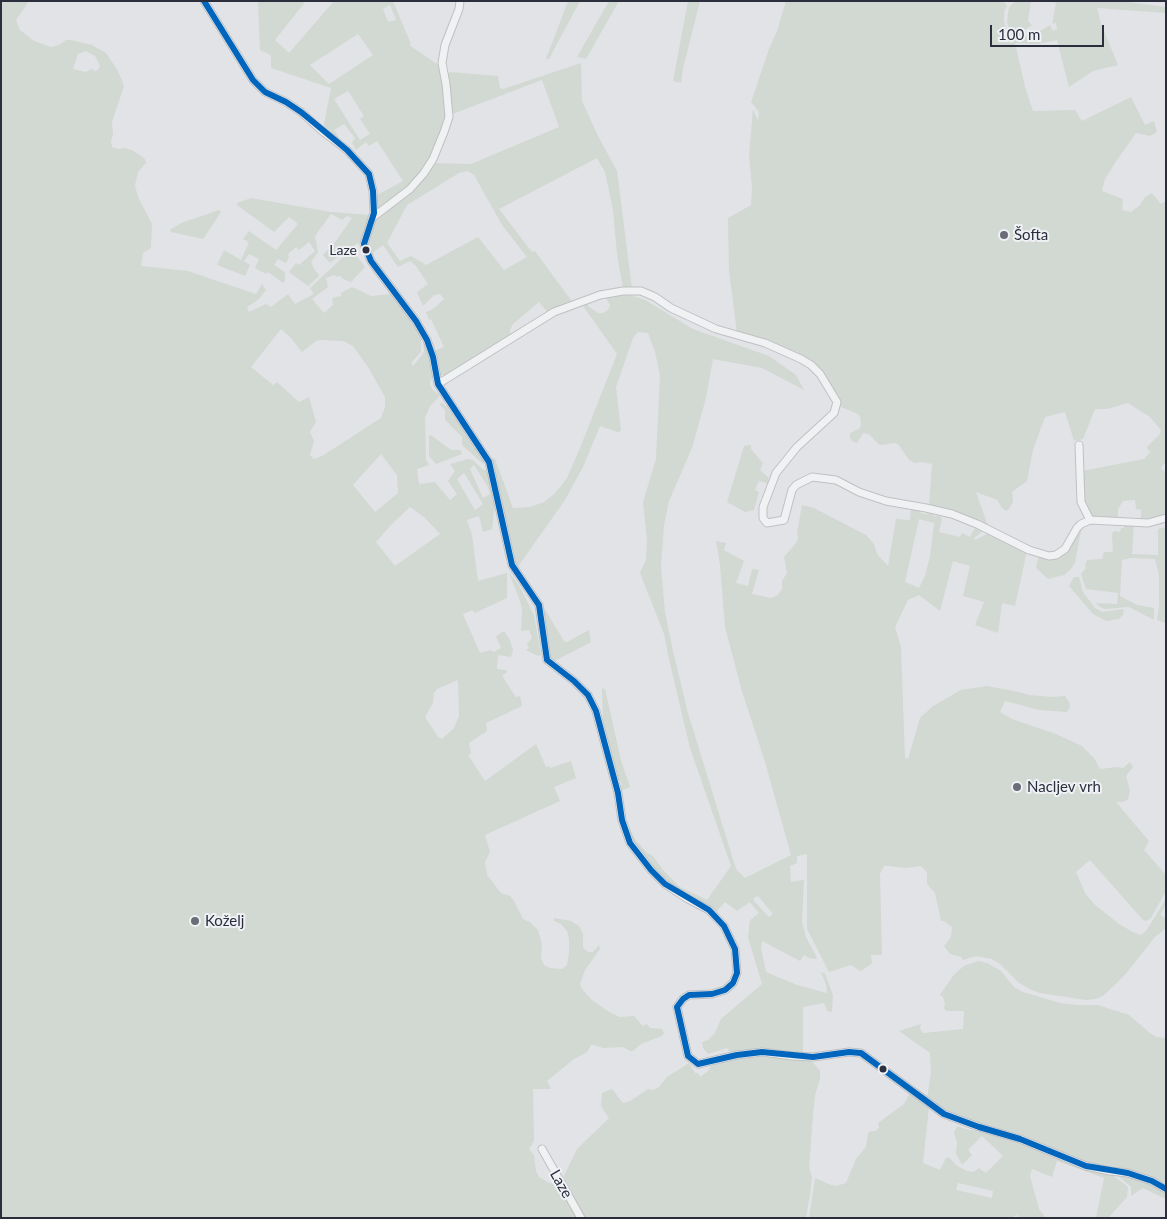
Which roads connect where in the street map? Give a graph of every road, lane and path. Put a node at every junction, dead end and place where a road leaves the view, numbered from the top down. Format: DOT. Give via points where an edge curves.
graph roads {
  1 [pos="204,1"];
  2 [pos="460,1"];
  3 [pos="372,218"];
  4 [pos="438,384"];
  5 [pos="1079,445"];
  6 [pos="1166,518"];
  7 [pos="1090,520"];
  8 [pos="542,1150"];
  9 [pos="1166,1189"];
  10 [pos="581,1218"];
  1 -- 3 [label="street" via="253,80 265,92 301,112 347,150 369,174 374,191"];
  2 -- 3 [label="street" via="444,45 442,63 449,117 444,132 424,173 410,189"];
  3 -- 4 [label="street" via="364,244 371,261 427,340"];
  4 -- 7 [label="street" via="554,312 600,295 641,291 716,329 765,343 811,365 837,402 834,413 797,447 776,473 763,507 763,518 767,523 784,520 792,490 812,477 836,480 886,501 952,514 1049,556 1065,549 1077,528"];
  4 -- 9 [label="street" via="490,462 512,565 539,605 547,660 574,680 588,695 596,711 630,843 665,884 709,910 724,926 735,949 737,973 733,983 712,994 689,995 677,1007 688,1056 698,1064 762,1052 813,1057 861,1053 944,1114 1020,1139 1086,1166 1128,1173"];
  5 -- 7 [label="street" via="1081,502"];
  6 -- 7 [label="street" via="1148,523"];
  8 -- 10 [label="street, Laze"];
}
